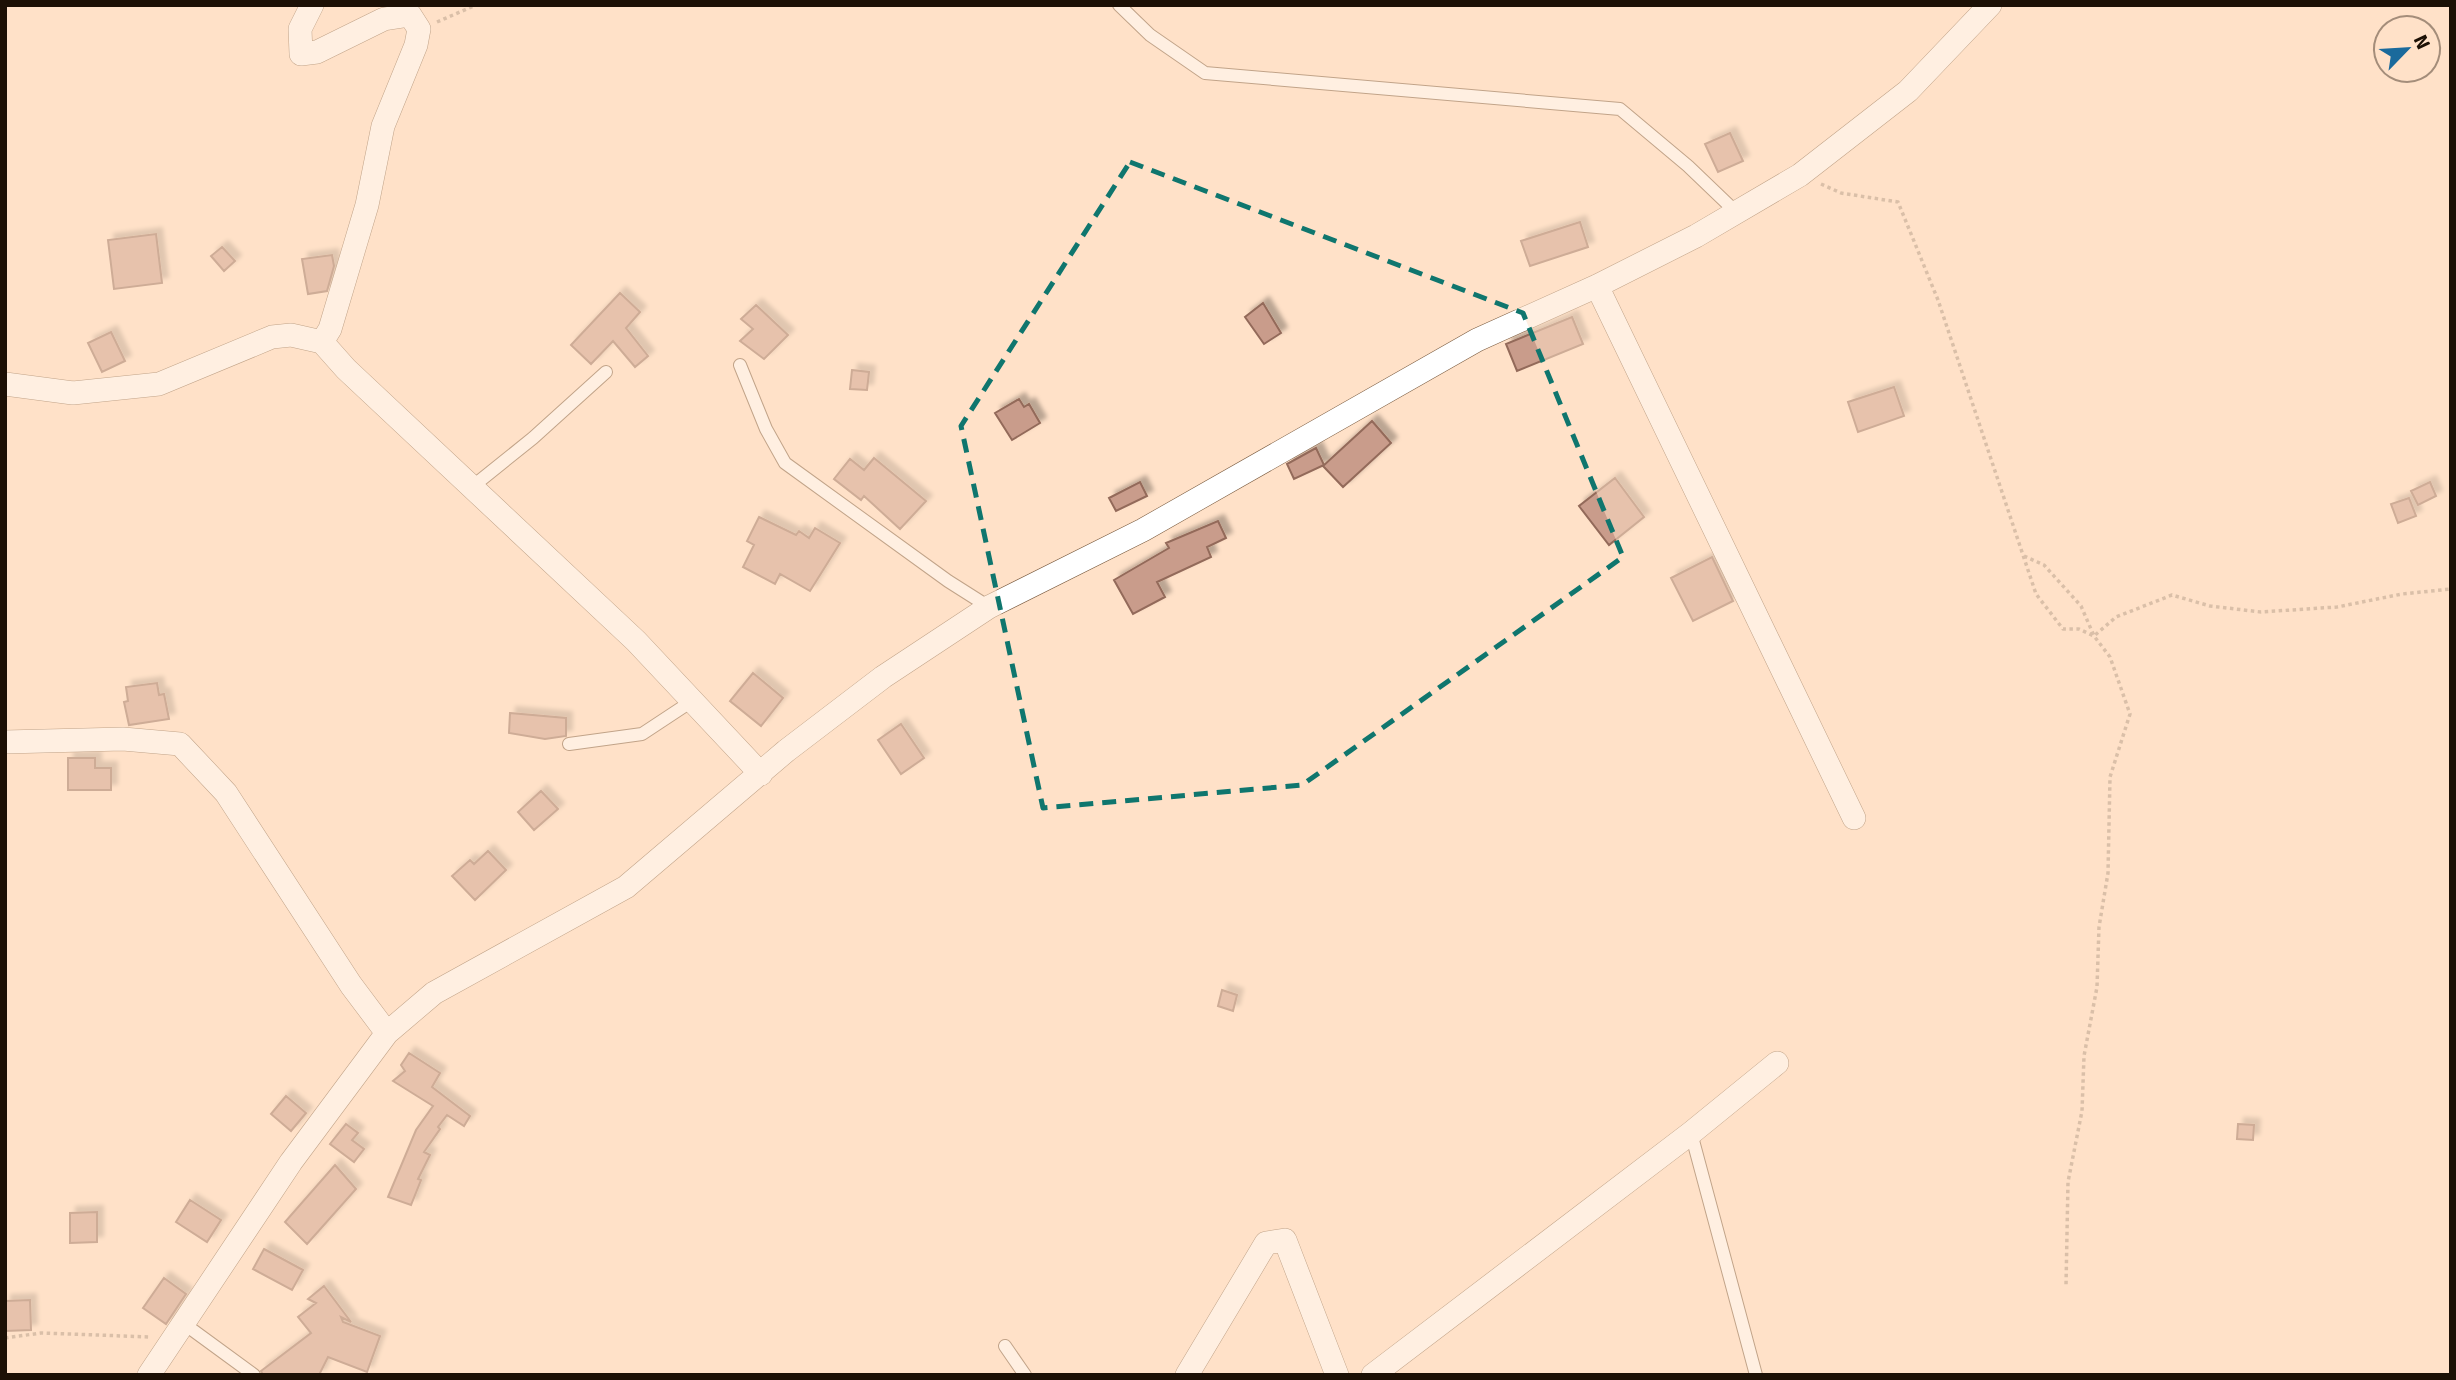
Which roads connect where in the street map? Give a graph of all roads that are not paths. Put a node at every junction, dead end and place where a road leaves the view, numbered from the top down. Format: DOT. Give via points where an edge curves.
graph roads {
  1 [pos="313,5"];
  2 [pos="1119,5"];
  3 [pos="1990,5"];
  4 [pos="1736,212"];
  5 [pos="1597,286"];
  6 [pos="322,342"];
  7 [pos="740,365"];
  8 [pos="606,372"];
  9 [pos="5,384"];
  10 [pos="472,487"];
  11 [pos="989,607"];
  12 [pos="692,701"];
  13 [pos="5,742"];
  14 [pos="569,744"];
  15 [pos="761,774"];
  16 [pos="1854,818"];
  17 [pos="387,1033"];
  18 [pos="1777,1063"];
  19 [pos="1691,1133"];
  20 [pos="176,1332"];
  21 [pos="1005,1346"];
  22 [pos="149,1375"];
  23 [pos="254,1375"];
  24 [pos="1025,1375"];
  25 [pos="1186,1375"];
  26 [pos="1338,1375"];
  27 [pos="1373,1375"];
  28 [pos="1756,1375"];
  1 -- 6 [label="street" via="300,29 301,54 317,52 384,19 410,15 419,29 383,125 367,205 330,329"];
  2 -- 4 [label="lane" via="1150,35 1205,74 1620,108"];
  3 -- 4 [label="street" via="1908,92 1800,175"];
  4 -- 5 [label="street"];
  5 -- 11 [label="street" via="1477,340 1143,530"];
  5 -- 16 [label="street"];
  6 -- 9 [label="street" via="291,335 272,337 159,384 73,393"];
  6 -- 10 [label="street"];
  7 -- 11 [label="lane" via="785,463"];
  8 -- 10 [label="lane"];
  10 -- 12 [label="street" via="636,641"];
  11 -- 15 [label="street" via="883,677"];
  12 -- 14 [label="lane" via="642,734"];
  12 -- 15 [label="street"];
  13 -- 17 [label="street" via="123,739 180,744 226,793"];
  15 -- 17 [label="street" via="626,887 434,993"];
  17 -- 20 [label="street" via="291,1162"];
  18 -- 19 [label="street"];
  19 -- 27 [label="street"];
  19 -- 28 [label="lane"];
  20 -- 22 [label="street"];
  20 -- 23 [label="lane"];
  21 -- 24 [label="lane"];
  25 -- 26 [label="street" via="1266,1243 1275,1239 1285,1240"];
}
